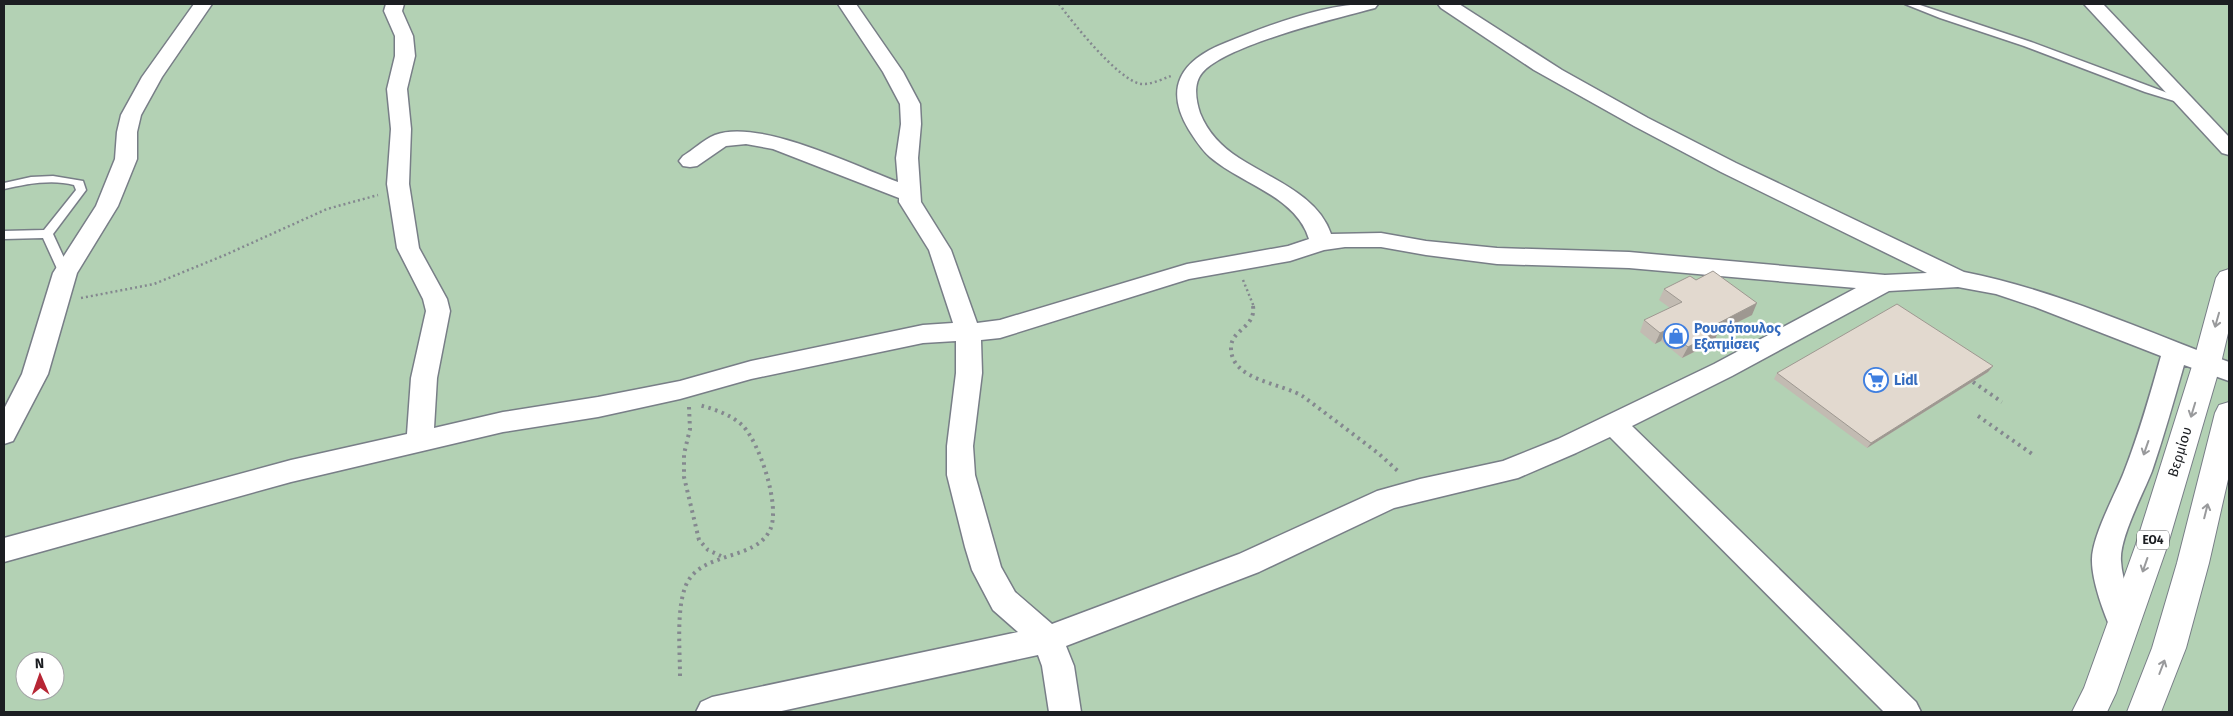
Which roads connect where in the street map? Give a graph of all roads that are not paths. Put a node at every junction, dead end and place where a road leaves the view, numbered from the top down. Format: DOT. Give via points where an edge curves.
graph roads {
  1 [pos="204,4"];
  2 [pos="395,4"];
  3 [pos="847,4"];
  4 [pos="1369,4"];
  5 [pos="1447,4"];
  6 [pos="1910,4"];
  7 [pos="2093,4"];
  8 [pos="2184,101"];
  9 [pos="2229,149"];
  10 [pos="690,161"];
  11 [pos="4,186"];
  12 [pos="908,194"];
  13 [pos="46,234"];
  14 [pos="4,235"];
  15 [pos="1322,243"];
  16 [pos="65,273"];
  17 [pos="2229,278"];
  18 [pos="1958,279"];
  19 [pos="1885,283"];
  20 [pos="968,331"];
  21 [pos="2175,351"];
  22 [pos="2218,367"];
  23 [pos="2229,413"];
  24 [pos="1614,425"];
  25 [pos="4,434"];
  26 [pos="420,441"];
  27 [pos="4,550"];
  28 [pos="2124,624"];
  29 [pos="1048,639"];
  30 [pos="712,712"];
  31 [pos="1065,712"];
  32 [pos="1905,712"];
  33 [pos="2089,712"];
  34 [pos="2144,712"];
  1 -- 16 [label="street" via="152,77 131,115 126,159 107,206"];
  2 -- 26 [label="street" via="393,12 404,36 405,56 398,89 401,129 398,184 408,248 438,311 424,378"];
  3 -- 12 [label="street" via="893,72 910,104"];
  4 -- 15 [label="street" via="1216,54 1196,68 1187,85 1186,105 1201,133 1218,154 1305,211 1318,228"];
  5 -- 18 [label="street" via="1554,73 1618,109"];
  6 -- 8 [label="lane" via="1979,30 2043,49 2148,92"];
  7 -- 8 [label="street"];
  8 -- 9 [label="street"];
  10 -- 12 [label="street" via="721,140 746,138 778,144"];
  11 -- 13 [label="lane" via="14,182 73,180 79,183 80,190"];
  12 -- 20 [label="street" via="913,209 940,250"];
  13 -- 14 [label="lane"];
  13 -- 16 [label="lane"];
  15 -- 19 [label="street" via="1381,240 1498,256 1629,260"];
  15 -- 20 [label="street" via="1290,253 1187,272 1000,328"];
  16 -- 25 [label="street" via="35,374"];
  17 -- 22 [label="main road, Βερμίου / ΕΟ4, one-way"];
  18 -- 19 [label="street"];
  18 -- 21 [label="street" via="1999,287 2043,301"];
  19 -- 24 [label="street"];
  20 -- 26 [label="street" via="923,334 750,370 680,390 503,422"];
  20 -- 29 [label="street" via="969,373 960,446 961,475 979,547 1004,601"];
  21 -- 22 [label="street"];
  21 -- 28 [label="street, one-way" via="2141,462 2107,547 2109,576"];
  22 -- 28 [label="main road, Βερμίου / ΕΟ4, one-way"];
  34 -- 23 [label="main road, one-way" via="2168,648 2193,563"];
  24 -- 29 [label="street" via="1508,470 1388,499 1250,564"];
  24 -- 32 [label="street"];
  26 -- 27 [label="street" via="292,471"];
  28 -- 33 [label="main road, Βερμίου / ΕΟ4"];
  29 -- 30 [label="street"];
  29 -- 31 [label="street" via="1058,666"];
}
